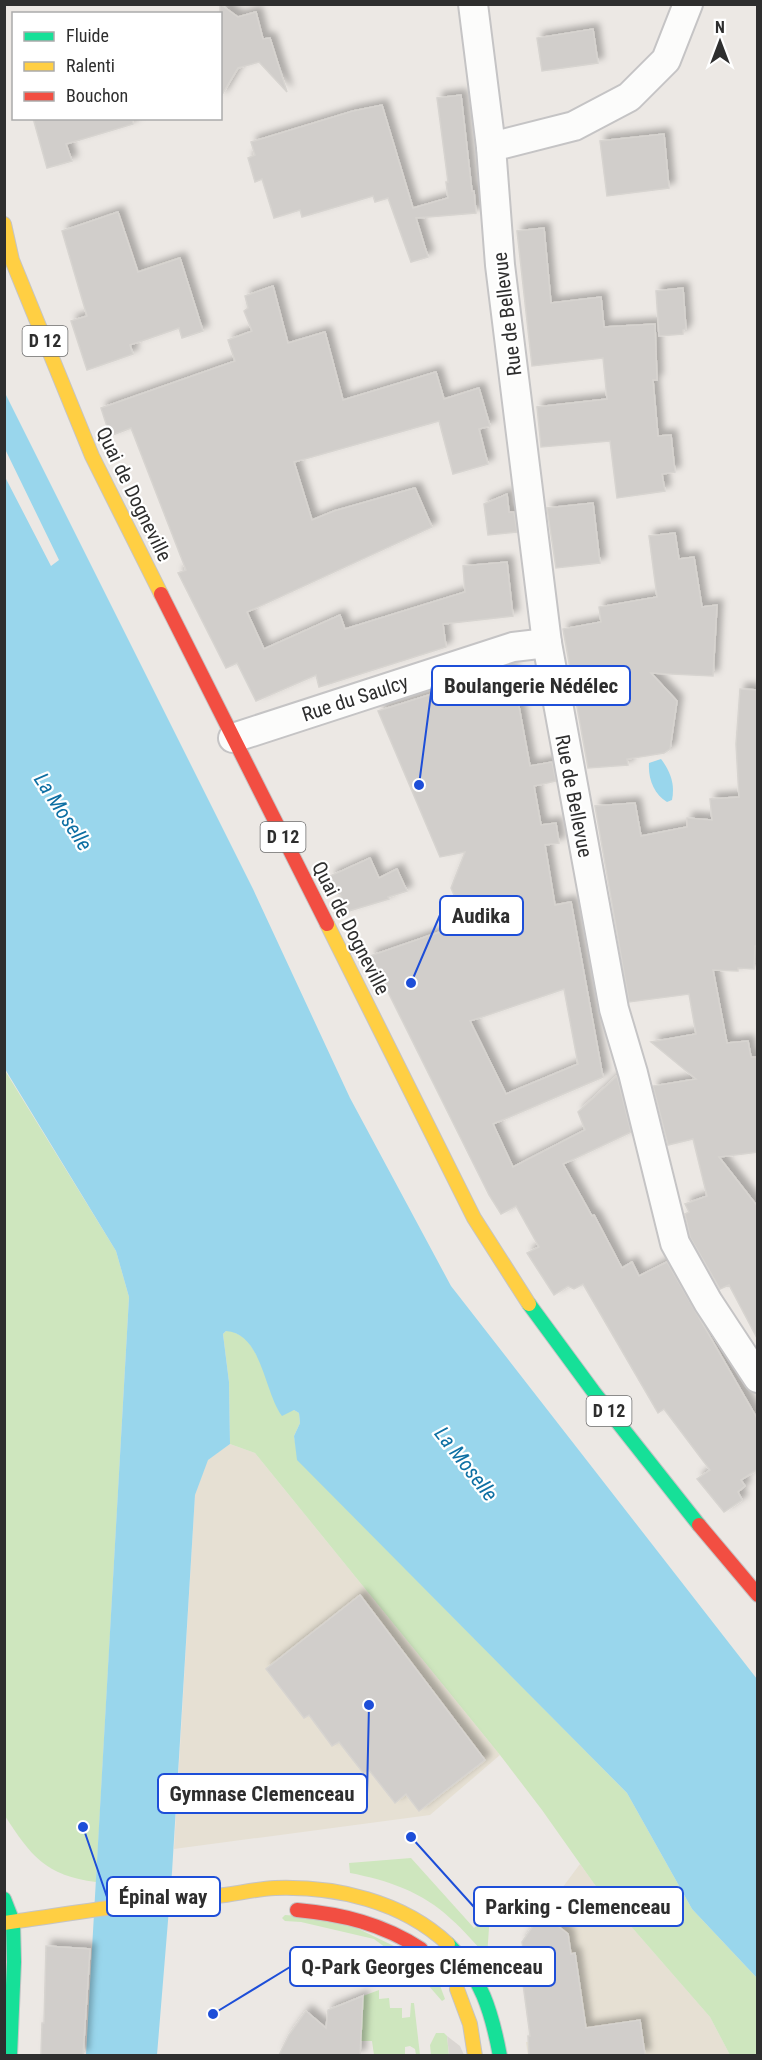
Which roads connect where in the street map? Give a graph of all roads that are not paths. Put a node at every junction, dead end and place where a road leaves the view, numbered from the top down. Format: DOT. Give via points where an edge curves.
graph roads {
  1 [pos="473,4"];
  2 [pos="688,4"];
  3 [pos="491,147"];
  4 [pos="4,224"];
  5 [pos="547,644"];
  6 [pos="233,738"];
  7 [pos="758,1378"];
  8 [pos="758,1595"];
  9 [pos="232,1895"];
  10 [pos="4,1899"];
  11 [pos="265,1905"];
  12 [pos="288,1909"];
  13 [pos="9,1923"];
  14 [pos="433,1959"];
  15 [pos="451,1981"];
  16 [pos="10,2055"];
  17 [pos="476,2055"];
  18 [pos="500,2055"];
  1 -- 3 [label="street, Rue de Bellevue"];
  2 -- 3 [label="street" via="666,60 629,97 574,126"];
  3 -- 5 [label="street, Rue de Bellevue" via="500,265"];
  4 -- 6 [label="main road, Quai de Dogneville / D 12" via="12,260 92,456"];
  5 -- 6 [label="street, Rue du Saulcy" via="513,647"];
  5 -- 7 [label="street, Rue de Bellevue" via="614,1009 675,1244"];
  6 -- 8 [label="main road, Quai de Dogneville / D 12" via="474,1218 523,1296 593,1390"];
  9 -- 11 [label="main road"];
  9 -- 13 [label="main road" via="183,1898"];
  9 -- 18 [label="main road" via="274,1888 348,1893 387,1904 421,1922 454,1948 477,1978 492,2016"];
  10 -- 13 [label="main road"];
  12 -- 14 [label="main road" via="346,1917 377,1926 404,1937"];
  13 -- 16 [label="main road" via="14,1962"];
  15 -- 17 [label="main road" via="470,2024"];
}
